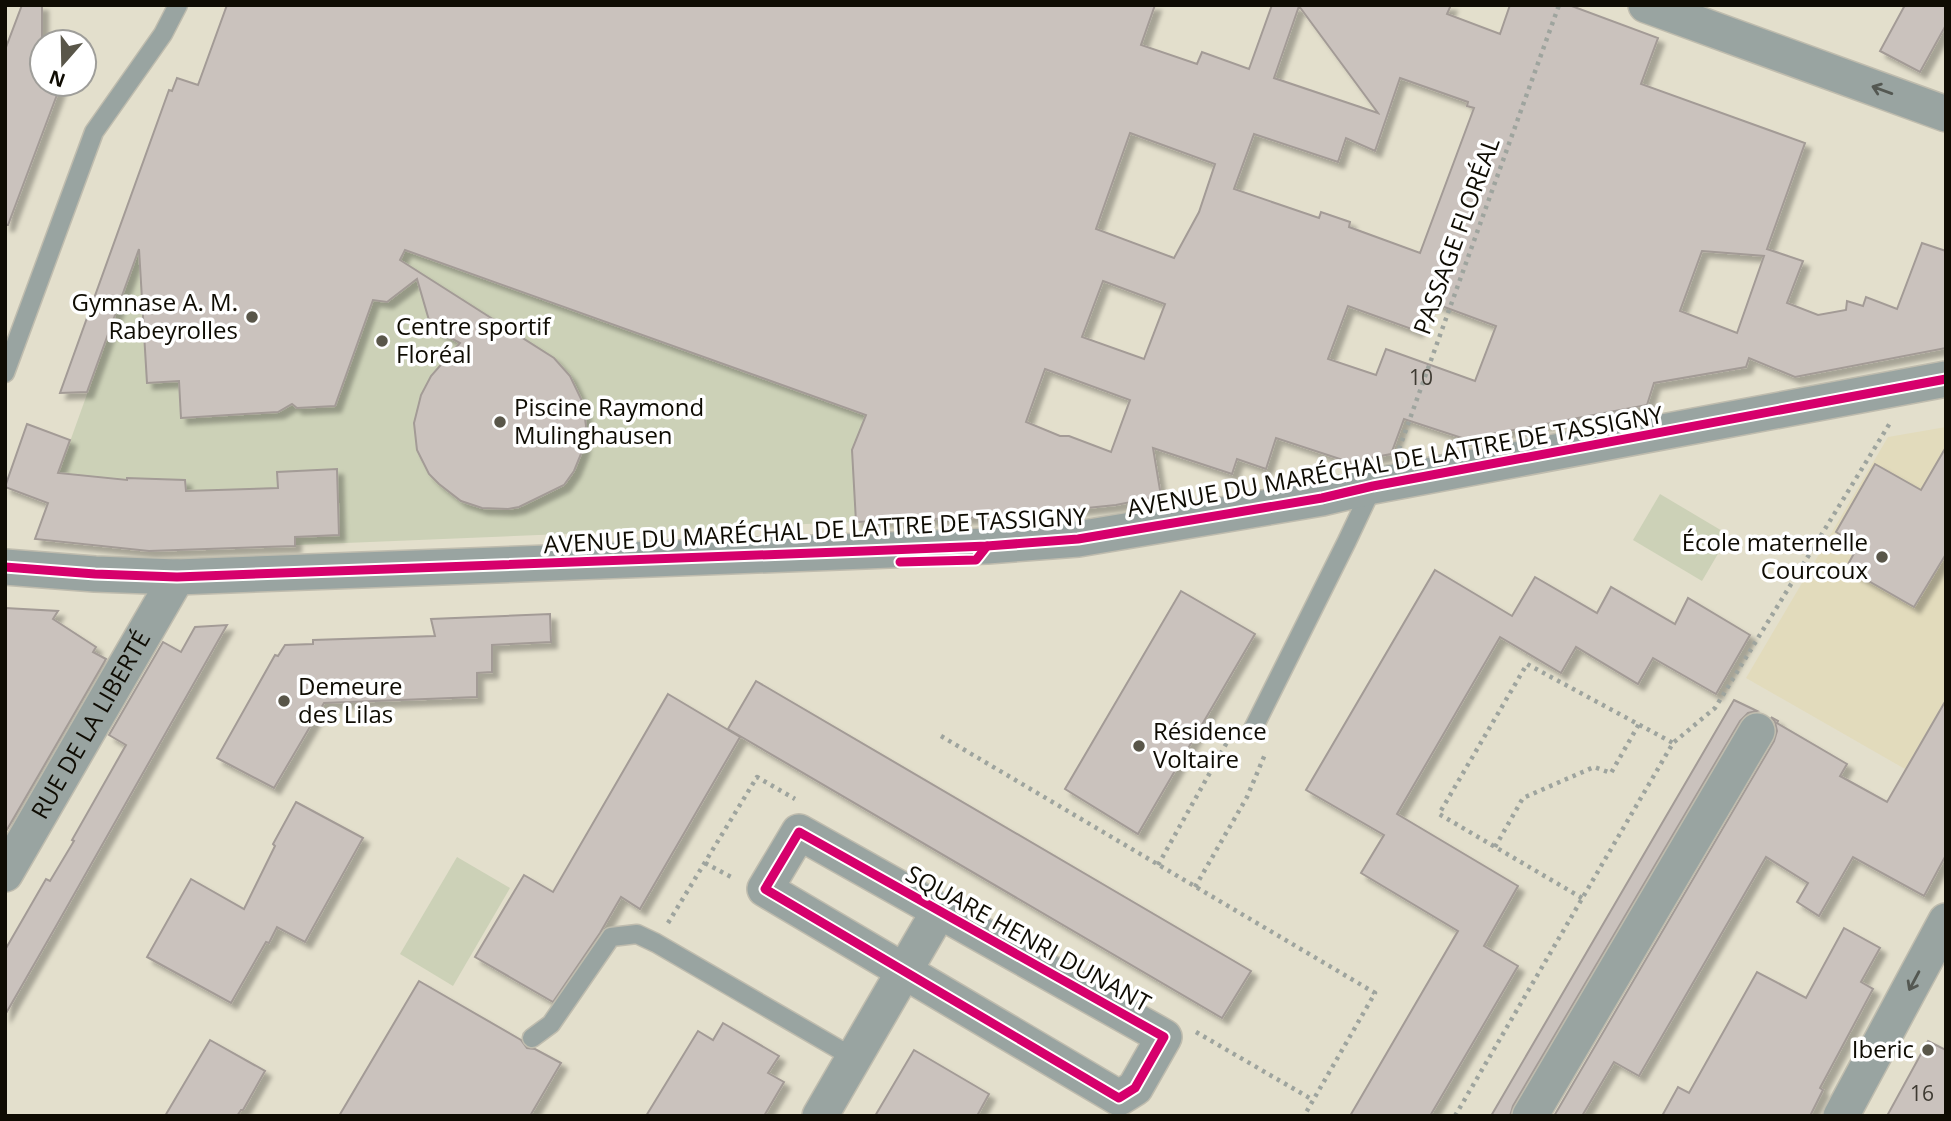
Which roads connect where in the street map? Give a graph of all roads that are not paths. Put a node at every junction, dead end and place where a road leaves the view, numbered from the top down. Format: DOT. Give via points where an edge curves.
graph roads {
  1 [pos="178,5"];
  2 [pos="1646,5"];
  3 [pos="1946,114"];
  4 [pos="5,373"];
  5 [pos="1929,382"];
  6 [pos="1389,483"];
  7 [pos="5,567"];
  8 [pos="177,577"];
  9 [pos="1253,729"];
  10 [pos="1757,731"];
  11 [pos="5,874"];
  12 [pos="939,911"];
  13 [pos="1946,920"];
  14 [pos="905,971"];
  15 [pos="532,1038"];
  16 [pos="854,1058"];
  17 [pos="820,1116"];
  18 [pos="1531,1116"];
  19 [pos="1842,1116"];
  1 -- 4 [label="lane" via="94,132"];
  3 -- 2 [label="street, one-way"];
  5 -- 6 [label="street, AVENUE DU MARÉCHAL DE LATTRE DE TASSIGNY"];
  6 -- 8 [label="street, AVENUE DU MARÉCHAL DE LATTRE DE TASSIGNY" via="1078,539 906,550"];
  6 -- 9 [label="lane" via="1347,541"];
  7 -- 8 [label="street, AVENUE DU MARÉCHAL DE LATTRE DE TASSIGNY"];
  8 -- 11 [label="street, RUE DE LA LIBERTÉ"];
  10 -- 18 [label="street"];
  12 -- 14 [label="street, SQUARE HENRI DUNANT"];
  12 -- 14 [label="street, SQUARE HENRI DUNANT" via="799,832 765,889"];
  12 -- 14 [label="street, SQUARE HENRI DUNANT" via="1164,1037 1158,1048 1135,1088 1119,1098"];
  13 -- 19 [label="street, one-way"];
  14 -- 16 [label="street, SQUARE HENRI DUNANT"];
  15 -- 16 [label="lane" via="551,1024 611,937 637,934"];
  16 -- 17 [label="street, SQUARE HENRI DUNANT"];
}
